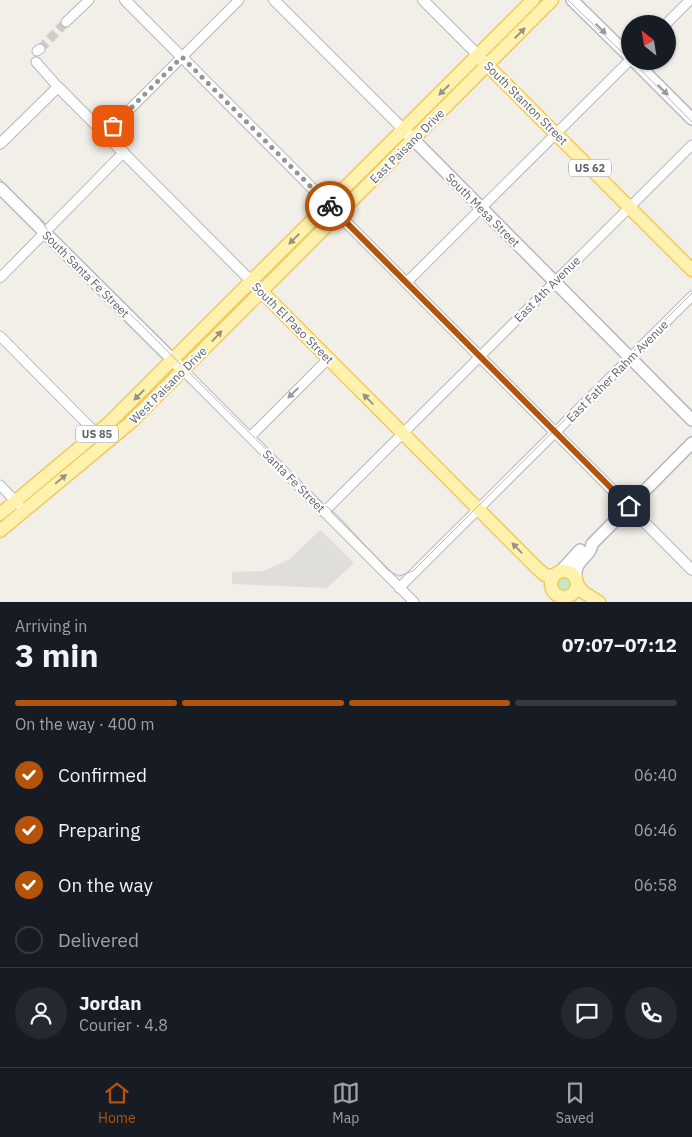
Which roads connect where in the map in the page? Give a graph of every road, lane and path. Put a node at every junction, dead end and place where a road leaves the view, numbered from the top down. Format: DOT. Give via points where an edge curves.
graph roads {
  1 [pos="89,0"];
  2 [pos="125,0"];
  3 [pos="239,0"];
  4 [pos="274,0"];
  5 [pos="423,0"];
  6 [pos="533,0"];
  7 [pos="552,0"];
  8 [pos="572,0"];
  9 [pos="690,0"];
  10 [pos="675,15"];
  11 [pos="66,22"];
  12 [pos="621,50"];
  13 [pos="478,55"];
  14 [pos="182,57"];
  15 [pos="36,62"];
  16 [pos="488,65"];
  17 [pos="621,68"];
  18 [pos="643,70"];
  19 [pos="58,87"];
  20 [pos="692,119"];
  21 [pos="404,130"];
  22 [pos="105,134"];
  23 [pos="556,134"];
  24 [pos="413,140"];
  25 [pos="0,144"];
  26 [pos="692,144"];
  27 [pos="124,152"];
  28 [pos="0,188"];
  29 [pos="629,207"];
  30 [pos="481,208"];
  31 [pos="334,209"];
  32 [pos="45,233"];
  33 [pos="692,270"];
  34 [pos="0,278"];
  35 [pos="406,282"];
  36 [pos="555,282"];
  37 [pos="256,286"];
  38 [pos="692,296"];
  39 [pos="0,336"];
  40 [pos="480,356"];
  41 [pos="630,358"];
  42 [pos="328,359"];
  43 [pos="173,360"];
  44 [pos="183,370"];
  45 [pos="692,420"];
  46 [pos="555,433"];
  47 [pos="402,434"];
  48 [pos="250,437"];
  49 [pos="101,439"];
  50 [pos="692,443"];
  51 [pos="0,486"];
  52 [pos="19,506"];
  53 [pos="629,506"];
  54 [pos="478,508"];
  55 [pos="324,512"];
  56 [pos="0,514"];
  57 [pos="0,531"];
  58 [pos="592,544"];
  59 [pos="692,570"];
  60 [pos="557,574"];
  61 [pos="399,588"];
  62 [pos="573,590"];
  63 [pos="414,602"];
  64 [pos="599,602"];
  1 -- 11 [label="street"];
  2 -- 14 [label="street"];
  3 -- 14 [label="street"];
  4 -- 21 [label="street, South Mesa Street"];
  5 -- 13 [label="street, South Stanton Street"];
  6 -- 13 [label="main road, East Paisano Drive"];
  16 -- 7 [label="main road, East Paisano Drive, one-way"];
  8 -- 12 [label="main road, one-way"];
  9 -- 10 [label="street"];
  13 -- 16 [label="main road, South Stanton Street / US 62"];
  13 -- 21 [label="main road, East Paisano Drive, one-way"];
  14 -- 22 [label="street"];
  14 -- 31 [label="street"];
  15 -- 19 [label="street, South El Paso Street"];
  16 -- 23 [label="main road, South Stanton Street / US 62"];
  16 -- 24 [label="main road, East Paisano Drive"];
  17 -- 23 [label="street"];
  18 -- 20 [label="main road, one-way"];
  19 -- 22 [label="street, South El Paso Street"];
  19 -- 25 [label="street"];
  21 -- 24 [label="main road, South Mesa Street"];
  21 -- 31 [label="main road, East Paisano Drive"];
  22 -- 27 [label="street, South El Paso Street"];
  23 -- 29 [label="main road, South Stanton Street / US 62"];
  23 -- 30 [label="street"];
  24 -- 30 [label="main road, South Mesa Street"];
  24 -- 31 [label="main road, East Paisano Drive"];
  26 -- 29 [label="street, East 4th Avenue"];
  27 -- 32 [label="street"];
  27 -- 37 [label="street, South El Paso Street"];
  28 -- 32 [label="main road, South Santa Fe Street"];
  29 -- 33 [label="main road, South Stanton Street / US 62"];
  29 -- 36 [label="street, East 4th Avenue"];
  30 -- 35 [label="street"];
  30 -- 36 [label="main road, South Mesa Street"];
  31 -- 35 [label="street"];
  31 -- 37 [label="main road, East Paisano Drive"];
  32 -- 34 [label="street"];
  32 -- 43 [label="main road, South Santa Fe Street"];
  35 -- 40 [label="street"];
  36 -- 40 [label="street, East 4th Avenue"];
  36 -- 41 [label="main road, South Mesa Street"];
  37 -- 42 [label="main road, South El Paso Street"];
  37 -- 43 [label="main road, West Paisano Drive / US 85"];
  44 -- 37 [label="main road, West Paisano Drive / US 85, one-way"];
  38 -- 41 [label="street, East Father Rahm Avenue"];
  39 -- 49 [label="street"];
  40 -- 46 [label="street"];
  40 -- 47 [label="street, East 4th Avenue"];
  41 -- 45 [label="main road, South Mesa Street"];
  41 -- 46 [label="street, East Father Rahm Avenue"];
  47 -- 42 [label="main road, South El Paso Street, one-way"];
  42 -- 48 [label="street, one-way"];
  43 -- 44 [label="main road, Santa Fe Street"];
  43 -- 49 [label="main road, West Paisano Drive / US 85, one-way"];
  44 -- 48 [label="street, Santa Fe Street"];
  44 -- 49 [label="main road, West Paisano Drive / US 85" via="130,422"];
  46 -- 53 [label="street"];
  46 -- 54 [label="street, East Father Rahm Avenue"];
  47 -- 54 [label="main road, South El Paso Street"];
  47 -- 55 [label="street, East 4th Avenue"];
  48 -- 55 [label="street, Santa Fe Street"];
  49 -- 52 [label="main road, West Paisano Drive / US 85"];
  50 -- 53 [label="main road"];
  51 -- 52 [label="street"];
  52 -- 56 [label="main road, West Paisano Drive / US 85"];
  52 -- 57 [label="main road, West Paisano Drive / US 85"];
  53 -- 58 [label="main road"];
  53 -- 59 [label="street"];
  60 -- 54 [label="main road, South El Paso Street, one-way" via="542,573"];
  54 -- 61 [label="street, East Father Rahm Avenue"];
  55 -- 61 [label="street, Santa Fe Street"];
  58 -- 60 [label="main road" via="586,544"];
  58 -- 62 [label="main road" via="592,549 578,565"];
  60 -- 62 [label="main road" via="568,572"];
  60 -- 62 [label="main road" via="551,585 554,593 561,597"];
  61 -- 63 [label="street, Santa Fe Street"];
  62 -- 64 [label="main road" via="584,592"];
}
